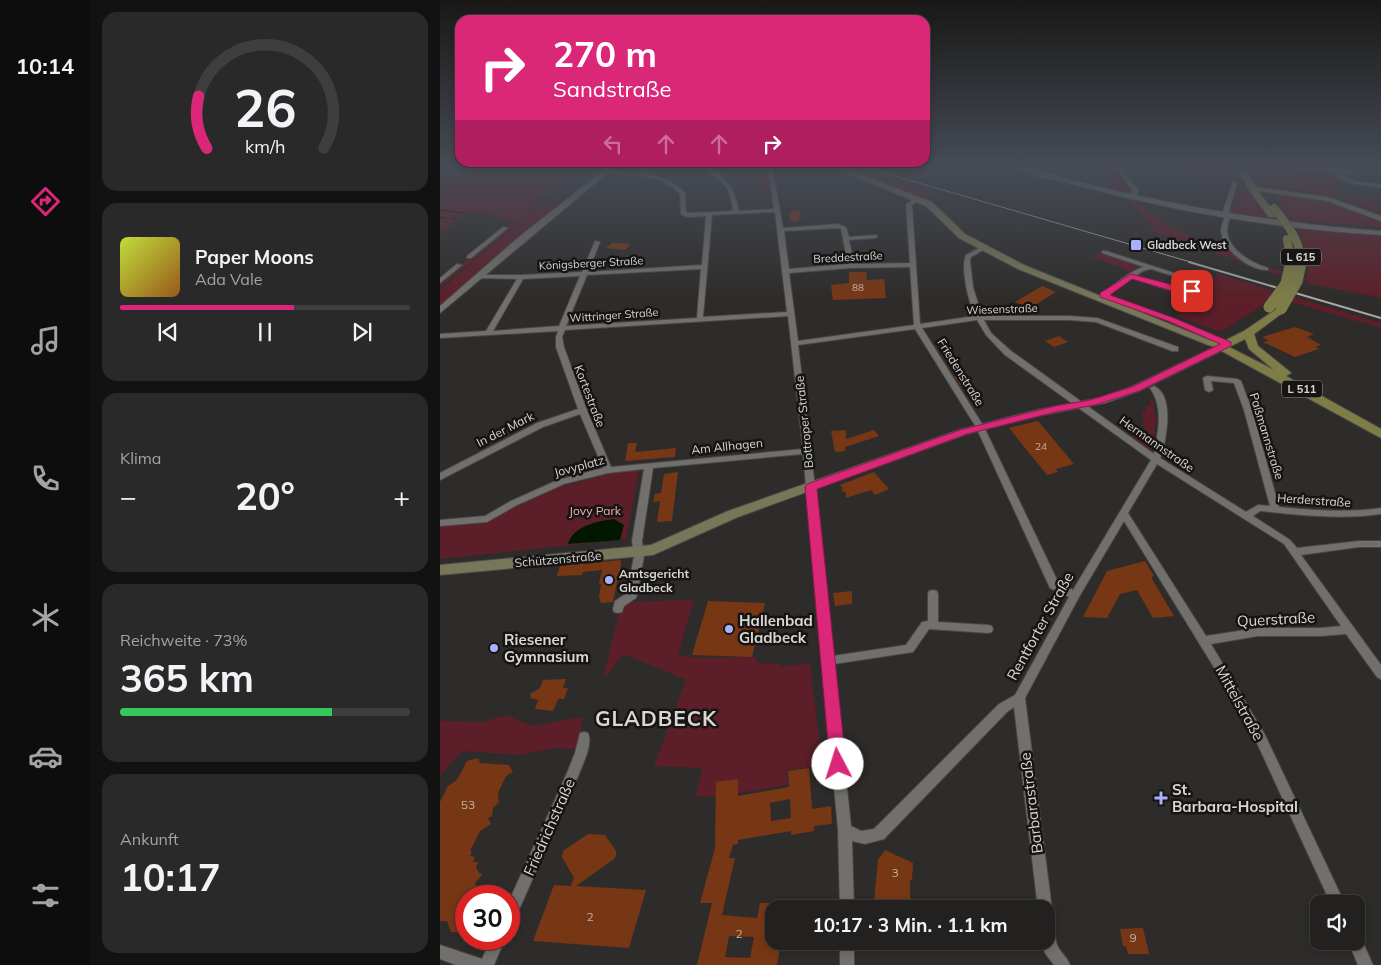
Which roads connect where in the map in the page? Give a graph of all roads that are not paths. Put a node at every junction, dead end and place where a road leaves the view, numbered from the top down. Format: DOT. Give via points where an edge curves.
graph roads {
  1 [pos="556,211"];
  2 [pos="684,211"];
  3 [pos="756,211"];
  4 [pos="778,211"];
  5 [pos="909,211"];
  6 [pos="937,211"];
  7 [pos="1208,211"];
  8 [pos="1226,211"];
  9 [pos="1368,211"];
  10 [pos="736,212"];
  11 [pos="1273,212"];
  12 [pos="709,214"];
  13 [pos="1228,215"];
  14 [pos="1381,218"];
  15 [pos="505,228"];
  16 [pos="780,230"];
  17 [pos="1381,231"];
  18 [pos="875,236"];
  19 [pos="847,239"];
  20 [pos="597,242"];
  21 [pos="983,248"];
  22 [pos="1104,252"];
  23 [pos="469,256"];
  24 [pos="459,265"];
  25 [pos="913,265"];
  26 [pos="851,266"];
  27 [pos="705,267"];
  28 [pos="1149,268"];
  29 [pos="1266,269"];
  30 [pos="785,271"];
  31 [pos="584,274"];
  32 [pos="478,276"];
  33 [pos="1131,276"];
  34 [pos="521,277"];
  35 [pos="440,281"];
  36 [pos="1101,297"];
  37 [pos="1269,307"];
  38 [pos="440,310"];
  39 [pos="790,314"];
  40 [pos="979,318"];
  41 [pos="700,319"];
  42 [pos="917,326"];
  43 [pos="562,328"];
  44 [pos="488,333"];
  45 [pos="1248,333"];
  46 [pos="440,336"];
  47 [pos="795,343"];
  48 [pos="1220,343"];
  49 [pos="1175,349"];
  50 [pos="1285,373"];
  51 [pos="1154,388"];
  52 [pos="1209,390"];
  53 [pos="1080,404"];
  54 [pos="583,410"];
  55 [pos="1381,425"];
  56 [pos="980,427"];
  57 [pos="1381,434"];
  58 [pos="807,451"];
  59 [pos="1155,459"];
  60 [pos="649,466"];
  61 [pos="608,470"];
  62 [pos="440,477"];
  63 [pos="811,487"];
  64 [pos="1275,509"];
  65 [pos="1381,511"];
  66 [pos="1123,512"];
  67 [pos="1247,516"];
  68 [pos="440,522"];
  69 [pos="1381,544"];
  70 [pos="638,549"];
  71 [pos="1296,552"];
  72 [pos="440,564"];
  73 [pos="440,570"];
  74 [pos="933,594"];
  75 [pos="1075,595"];
  76 [pos="618,608"];
  77 [pos="933,626"];
  78 [pos="988,629"];
  79 [pos="1350,629"];
  80 [pos="1204,641"];
  81 [pos="827,661"];
  82 [pos="1381,674"];
  83 [pos="1018,698"];
  84 [pos="584,737"];
  85 [pos="846,829"];
  86 [pos="520,892"];
  87 [pos="1334,895"];
  88 [pos="846,900"];
  89 [pos="1044,900"];
  90 [pos="493,950"];
  91 [pos="847,950"];
  92 [pos="1052,950"];
  93 [pos="1359,950"];
  94 [pos="440,952"];
  95 [pos="478,965"];
  96 [pos="487,965"];
  97 [pos="847,965"];
  98 [pos="1063,965"];
  99 [pos="1366,965"];
  1 -- 32 [label="street"];
  2 -- 12 [label="street" via="684,214"];
  3 -- 10 [label="street"];
  4 -- 16 [label="street, Bottroper Straße"];
  5 -- 25 [label="street, Friedenstraße"];
  6 -- 21 [label="main road, L 511" via="962,236"];
  7 -- 13 [label="street"];
  8 -- 13 [label="street"];
  9 -- 14 [label="main road"];
  10 -- 12 [label="street"];
  11 -- 37 [label="main road, L 615, bridge" via="1287,240 1292,262 1286,285"];
  11 -- 45 [label="main road, L 615, bridge" via="1296,239 1302,260 1299,281 1282,309"];
  12 -- 27 [label="street"];
  13 -- 17 [label="street" via="1328,230"];
  13 -- 29 [label="street" via="1224,228 1228,244 1244,261"];
  15 -- 23 [label="street"];
  16 -- 19 [label="street" via="838,226 844,228"];
  16 -- 30 [label="street, Bottroper Straße"];
  18 -- 19 [label="street"];
  19 -- 26 [label="street"];
  20 -- 31 [label="street"];
  21 -- 36 [label="main road, L 511" via="1048,278"];
  21 -- 40 [label="street, Hermannstraße" via="968,256 967,260 971,301"];
  22 -- 28 [label="street"];
  24 -- 35 [label="street"];
  25 -- 26 [label="street, Breddestraße"];
  25 -- 42 [label="street, Friedenstraße"];
  26 -- 30 [label="street, Breddestraße"];
  27 -- 31 [label="street, Königsberger Straße"];
  27 -- 41 [label="street"];
  28 -- 33 [label="street"];
  28 -- 33 [label="street" via="1197,285 1192,291 1182,292"];
  30 -- 39 [label="street, Bottroper Straße"];
  31 -- 34 [label="street, Königsberger Straße"];
  31 -- 43 [label="street"];
  32 -- 34 [label="street, Königsberger Straße"];
  32 -- 38 [label="street"];
  33 -- 36 [label="street"];
  34 -- 44 [label="street"];
  36 -- 48 [label="main road, L 511"];
  37 -- 48 [label="main road, L 615"];
  39 -- 41 [label="street, Wittringer Straße"];
  39 -- 47 [label="street, Bottroper Straße"];
  40 -- 42 [label="street, Wiesenstraße"];
  40 -- 49 [label="street, Wiesenstraße" via="1097,320"];
  40 -- 53 [label="street, Hermannstraße" via="996,345"];
  41 -- 43 [label="street, Wittringer Straße"];
  42 -- 47 [label="street, Wiesenstraße"];
  42 -- 56 [label="street, Friedenstraße"];
  43 -- 44 [label="street, Wittringer Straße"];
  43 -- 54 [label="street, Kortestraße" via="559,344"];
  44 -- 46 [label="street, Wittringer Straße"];
  45 -- 48 [label="main road, L 615"];
  45 -- 50 [label="main road, L 511" via="1253,347"];
  47 -- 58 [label="street, Bottroper Straße"];
  48 -- 50 [label="main road, L 511"];
  48 -- 53 [label="main road, L 615"];
  48 -- 57 [label="main road, L 511"];
  50 -- 55 [label="main road, L 511"];
  51 -- 59 [label="street, Rentforter Straße" via="1160,396 1164,423 1162,442"];
  52 -- 64 [label="street, Paßmannstraße" via="1207,378 1237,381"];
  53 -- 56 [label="main road, L 615"];
  53 -- 59 [label="street, Hermannstraße"];
  54 -- 61 [label="street, Kortestraße"];
  54 -- 62 [label="street, In der Mark" via="540,425"];
  56 -- 63 [label="main road, L 615"];
  56 -- 75 [label="street, Friedenstraße" via="1054,586"];
  58 -- 60 [label="street, Am Allhagen"];
  58 -- 63 [label="street, Bottroper Straße"];
  59 -- 66 [label="street, Rentforter Straße"];
  59 -- 67 [label="street, Hermannstraße"];
  60 -- 61 [label="street, Jovyplatz"];
  60 -- 70 [label="street"];
  61 -- 68 [label="street, Jovyplatz" via="561,482 514,502 487,518"];
  63 -- 70 [label="main road, Schützenstraße / L 615" via="733,514 658,548"];
  63 -- 81 [label="street, Bottroper Straße"];
  64 -- 65 [label="street, Herderstraße" via="1332,516"];
  64 -- 67 [label="street, Herderstraße" via="1258,508"];
  66 -- 75 [label="street, Rentforter Straße"];
  66 -- 80 [label="street, Mittelstraße"];
  67 -- 71 [label="street, Hermannstraße" via="1287,542"];
  69 -- 71 [label="street"];
  70 -- 72 [label="main road, Schützenstraße / L 615"];
  70 -- 73 [label="main road, Schützenstraße / L 615"];
  70 -- 76 [label="street" via="632,595"];
  71 -- 79 [label="street, Hermannstraße"];
  74 -- 77 [label="street"];
  75 -- 83 [label="street, Rentforter Straße"];
  77 -- 78 [label="street"];
  77 -- 81 [label="street" via="926,625 909,648"];
  79 -- 80 [label="street, Querstraße" via="1258,632"];
  79 -- 82 [label="street, Hermannstraße"];
  80 -- 87 [label="street, Mittelstraße" via="1261,739"];
  81 -- 85 [label="street, Bottroper Straße"];
  83 -- 85 [label="street, Rentforter Straße" via="1003,708 879,834 870,839 856,838"];
  83 -- 89 [label="street, Barbarastraße"];
  84 -- 86 [label="street, Friedrichstraße" via="573,774"];
  85 -- 88 [label="street, Bottroper Straße"];
  90 -- 96 [label="street"];
  91 -- 97 [label="street"];
  92 -- 98 [label="street"];
  93 -- 99 [label="street"];
  94 -- 95 [label="street"];
}
